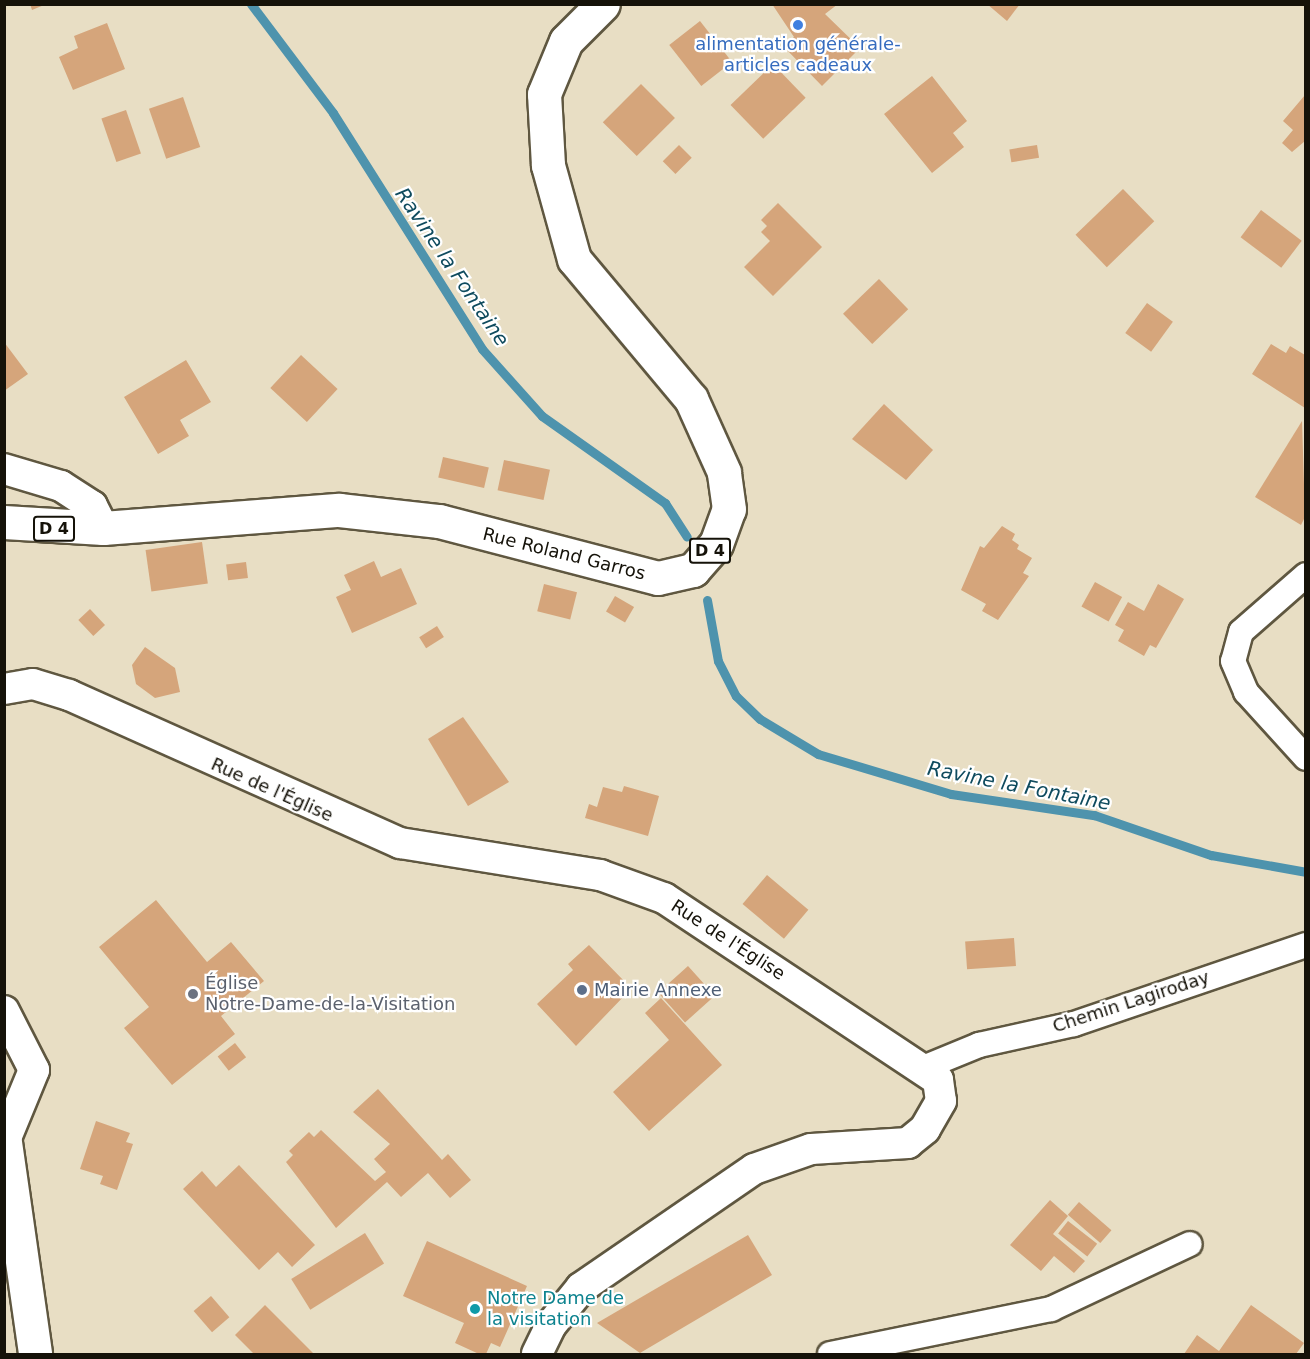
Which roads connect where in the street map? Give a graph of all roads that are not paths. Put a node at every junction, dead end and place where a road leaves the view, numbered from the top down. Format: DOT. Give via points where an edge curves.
graph roads {
  1 [pos="603,4"];
  2 [pos="4,469"];
  3 [pos="4,522"];
  4 [pos="104,528"];
  5 [pos="1305,575"];
  6 [pos="4,689"];
  7 [pos="1305,758"];
  8 [pos="1305,945"];
  9 [pos="4,1011"];
  10 [pos="923,1068"];
  11 [pos="5,1137"];
  12 [pos="1190,1244"];
  13 [pos="35,1354"];
  14 [pos="537,1354"];
  15 [pos="830,1354"];
  1 -- 4 [label="main road, Rue Roland Garros / D 4" via="566,41 544,94 548,165 574,259 690,399 724,472 729,509 716,544 693,570 658,578 439,521 339,510"];
  2 -- 4 [label="street" via="61,486 92,506"];
  3 -- 4 [label="main road, Rue Roland Garros / D 4"];
  5 -- 7 [label="street" via="1241,632 1233,661 1246,692"];
  6 -- 10 [label="street, Rue de l'Église" via="33,684 69,695 400,843 600,875 664,898"];
  8 -- 10 [label="street, Chemin Lagiroday" via="1074,1024 978,1045"];
  9 -- 11 [label="street" via="34,1070"];
  10 -- 14 [label="street, Rue de l'Église" via="938,1080 942,1101 925,1130 908,1143 811,1149 754,1168 581,1288 551,1325"];
  11 -- 13 [label="main road"];
  12 -- 15 [label="street" via="1051,1309"];
}
